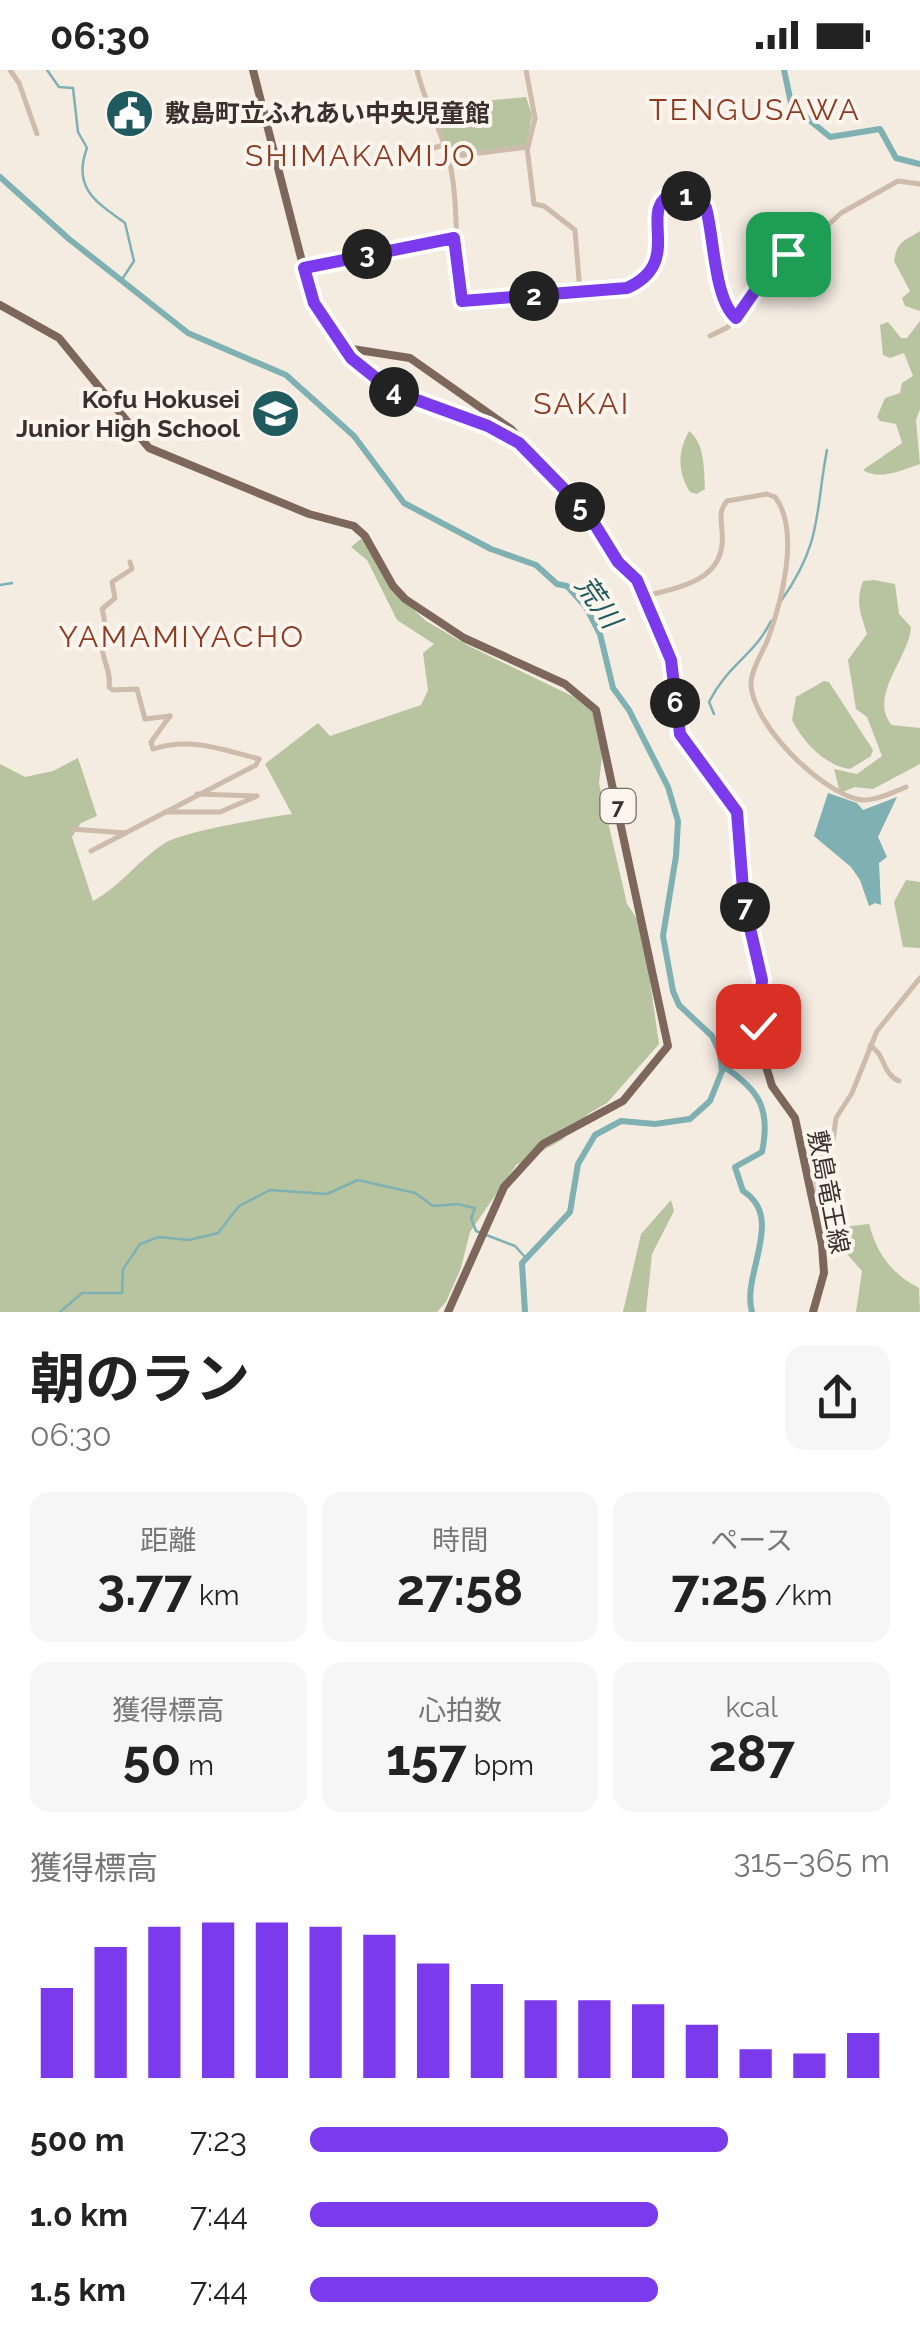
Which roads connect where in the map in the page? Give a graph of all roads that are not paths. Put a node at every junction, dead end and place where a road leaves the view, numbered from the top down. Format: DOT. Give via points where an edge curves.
graph roads {
  1 [pos="10,70"];
  2 [pos="252,70"];
  3 [pos="417,70"];
  4 [pos="526,70"];
  5 [pos="37,134"];
  6 [pos="443,145"];
  7 [pos="527,148"];
  8 [pos="416,154"];
  9 [pos="448,158"];
  10 [pos="920,184"];
  11 [pos="454,238"];
  12 [pos="304,268"];
  13 [pos="580,292"];
  14 [pos="0,306"];
  15 [pos="736,318"];
  16 [pos="710,336"];
  17 [pos="345,352"];
  18 [pos="519,443"];
  19 [pos="130,562"];
  20 [pos="646,596"];
  21 [pos="906,787"];
  22 [pos="197,794"];
  23 [pos="165,812"];
  24 [pos="71,829"];
  25 [pos="126,833"];
  26 [pos="91,852"];
  27 [pos="920,978"];
  28 [pos="870,1046"];
  29 [pos="899,1081"];
  30 [pos="813,1208"];
  31 [pos="448,1312"];
  32 [pos="813,1312"];
  1 -- 5 [label="street"];
  2 -- 12 [label="main road, 敷島竜王線"];
  3 -- 6 [label="street"];
  4 -- 7 [label="street" via="535,118"];
  6 -- 8 [label="street"];
  6 -- 9 [label="street"];
  7 -- 9 [label="street"];
  7 -- 13 [label="street" via="534,204 575,228"];
  9 -- 11 [label="street"];
  10 -- 15 [label="street" via="898,181 841,213 776,262"];
  11 -- 12 [label="street"];
  11 -- 13 [label="street" via="462,301"];
  12 -- 17 [label="main road, 敷島竜王線" via="314,303"];
  13 -- 15 [label="street" via="627,288 646,276 660,249 658,203 680,194 706,208 721,284"];
  14 -- 31 [label="main road, 7" via="60,338 150,448 354,526 405,598 464,638 565,684 596,710 668,1046 624,1101 543,1144 504,1186"];
  15 -- 16 [label="street"];
  17 -- 18 [label="main road, 敷島竜王線" via="392,391"];
  17 -- 18 [label="main road, 敷島竜王線" via="410,358 502,422"];
  18 -- 20 [label="main road, 敷島竜王線" via="592,520"];
  19 -- 22 [label="street" via="132,570 112,582 114,598 102,609 110,688 136,689 145,719 170,716 153,749 193,743 259,760"];
  20 -- 21 [label="street" via="711,571 721,551 720,510 727,500 772,495 782,507 788,557 752,678 754,694 792,754 826,786 865,800"];
  20 -- 30 [label="main road, 敷島竜王線" via="671,660 680,734 737,812 744,902 762,980 758,1040 775,1092 795,1118"];
  22 -- 23 [label="street"];
  22 -- 23 [label="street" via="257,796 220,812"];
  23 -- 25 [label="street"];
  24 -- 25 [label="street"];
  25 -- 26 [label="street"];
  27 -- 28 [label="street"];
  28 -- 29 [label="street"];
  28 -- 30 [label="street" via="836,1118 834,1140 816,1161"];
  30 -- 32 [label="main road, 敷島竜王線" via="824,1273"];
}
